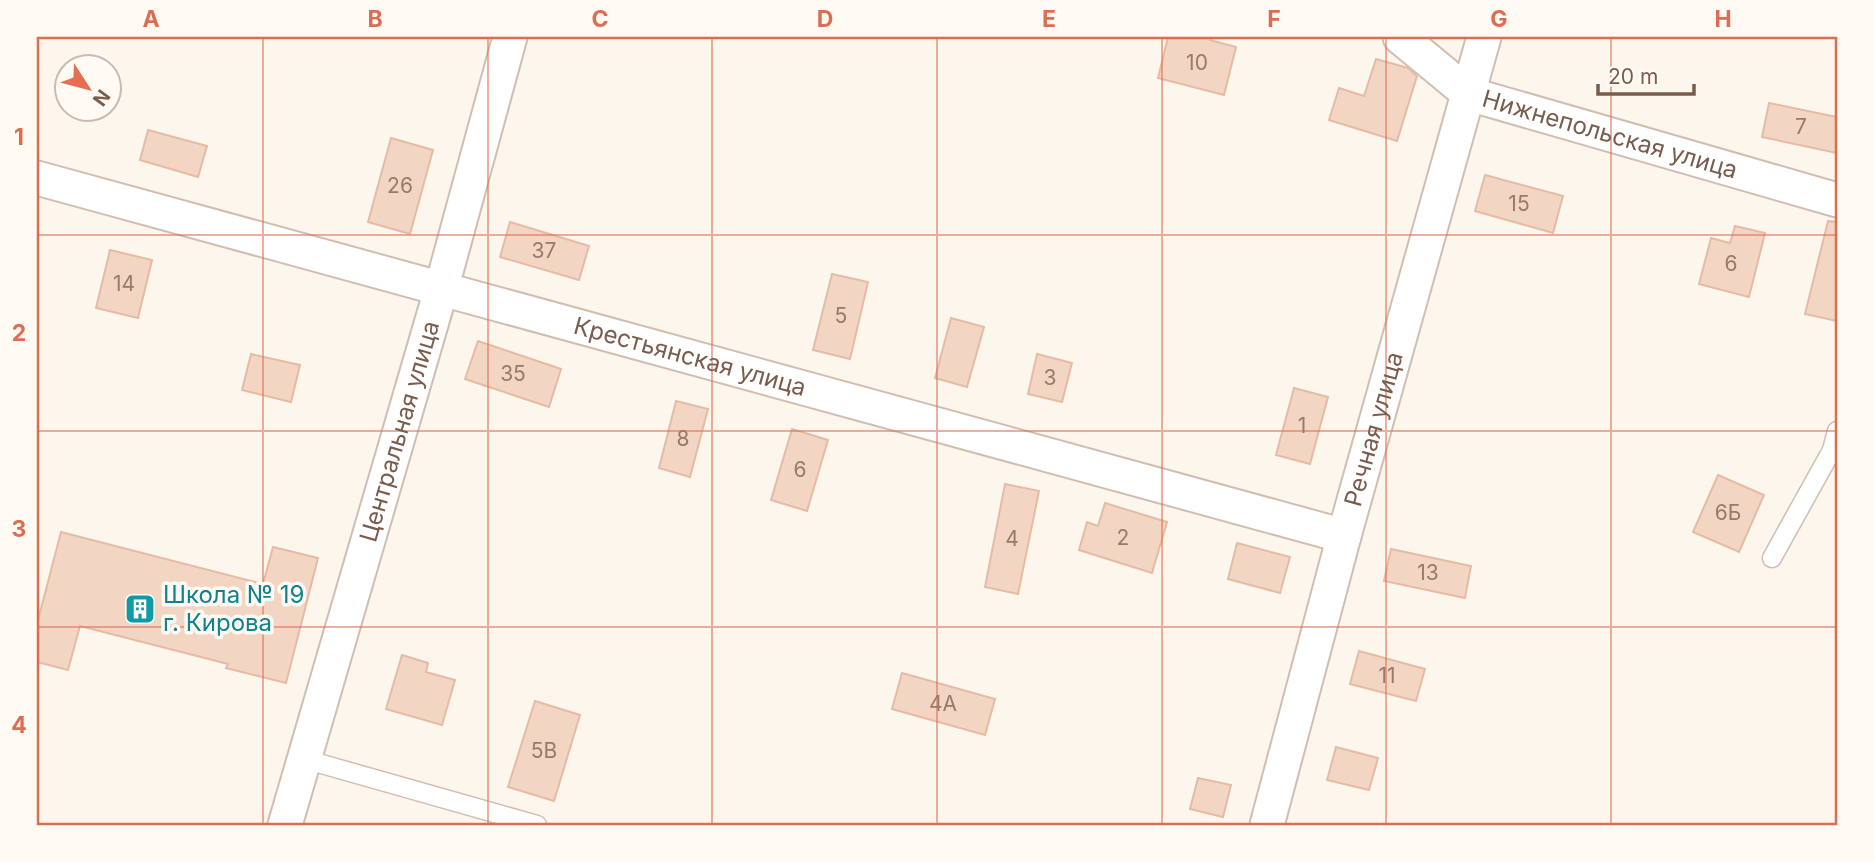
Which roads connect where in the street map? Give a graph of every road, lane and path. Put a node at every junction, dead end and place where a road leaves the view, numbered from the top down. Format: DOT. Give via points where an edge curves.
graph roads {
  1 [pos="510,37"];
  2 [pos="1400,37"];
  3 [pos="1484,37"];
  4 [pos="1469,94"];
  5 [pos="37,178"];
  6 [pos="1837,200"];
  7 [pos="441,290"];
  8 [pos="1837,431"];
  9 [pos="1344,536"];
  10 [pos="1772,558"];
  11 [pos="304,760"];
  12 [pos="285,825"];
  13 [pos="537,825"];
  14 [pos="1267,825"];
  1 -- 7 [label="street, Центральная улица"];
  2 -- 4 [label="street, Нижнепольская улица"];
  3 -- 4 [label="street, Речная улица"];
  4 -- 6 [label="street, Нижнепольская улица"];
  4 -- 9 [label="street, Речная улица"];
  5 -- 7 [label="street, Крестьянская улица"];
  7 -- 9 [label="street, Крестьянская улица"];
  7 -- 11 [label="street, Центральная улица"];
  8 -- 10 [label="lane" via="1832,450"];
  9 -- 14 [label="street, Речная улица"];
  11 -- 12 [label="street, Центральная улица"];
  11 -- 13 [label="lane"];
}
